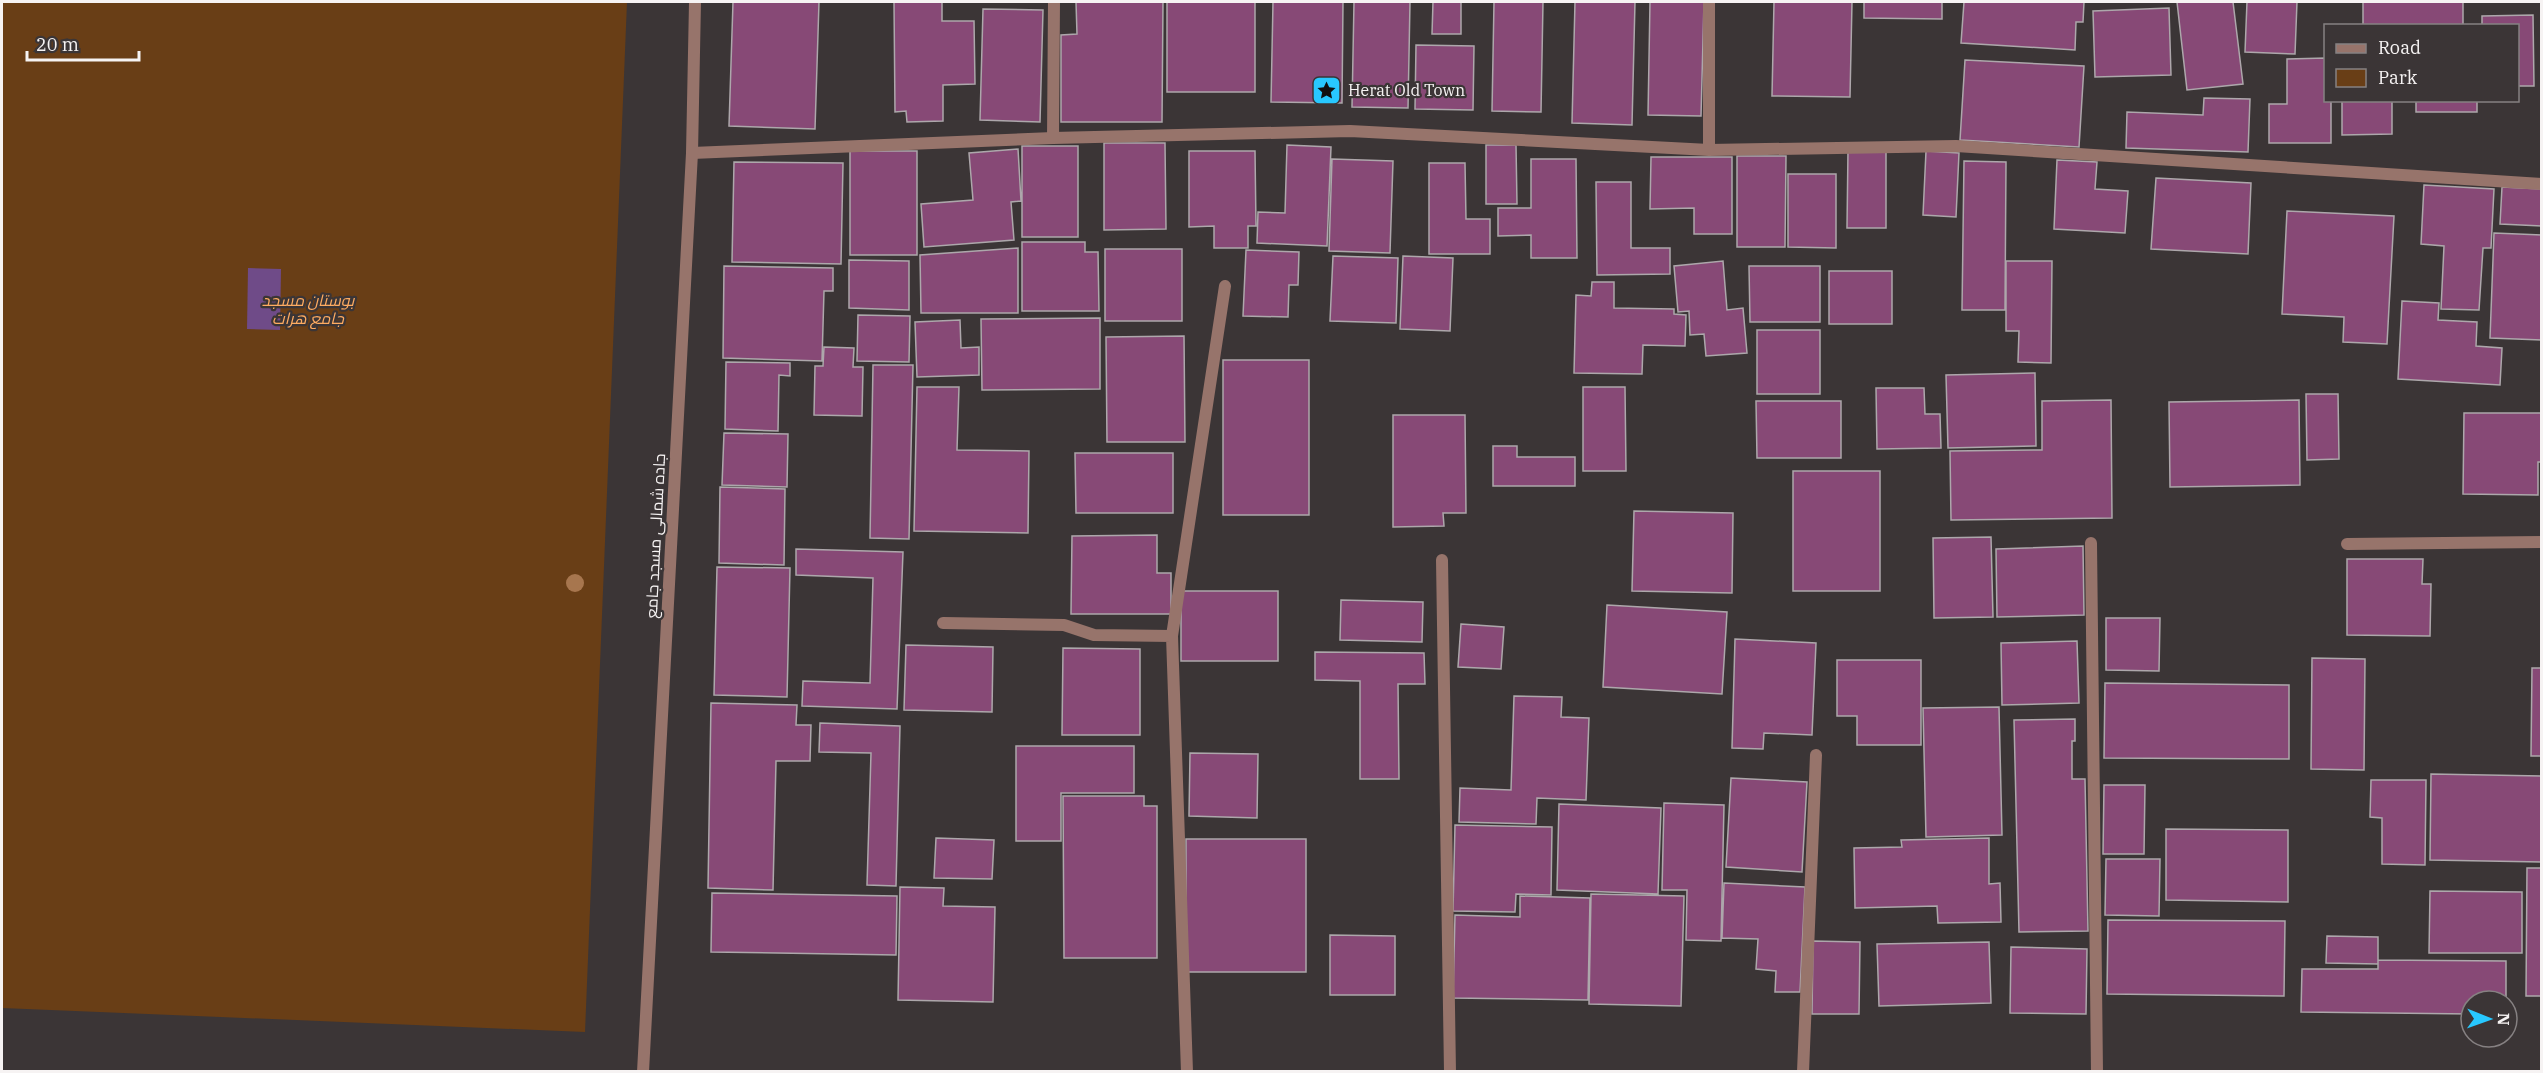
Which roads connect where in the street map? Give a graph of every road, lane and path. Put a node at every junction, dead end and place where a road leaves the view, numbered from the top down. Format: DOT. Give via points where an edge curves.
graph roads {
  1 [pos="695,2"];
  2 [pos="1054,2"];
  3 [pos="1709,2"];
  4 [pos="1053,138"];
  5 [pos="1709,150"];
  6 [pos="692,153"];
  7 [pos="2541,184"];
  8 [pos="1225,286"];
  9 [pos="2541,542"];
  10 [pos="2091,543"];
  11 [pos="2347,544"];
  12 [pos="1442,560"];
  13 [pos="942,623"];
  14 [pos="1172,636"];
  15 [pos="1816,755"];
  16 [pos="644,1071"];
  17 [pos="1187,1071"];
  18 [pos="1450,1071"];
  19 [pos="1803,1071"];
  20 [pos="2097,1071"];
  1 -- 6 [label="street, جاده شمالی مسجد جامع"];
  2 -- 4 [label="street"];
  3 -- 5 [label="street"];
  4 -- 5 [label="street" via="1350,131"];
  4 -- 6 [label="street"];
  5 -- 7 [label="street" via="1956,146"];
  6 -- 16 [label="street, جاده شمالی مسجد جامع"];
  8 -- 14 [label="street"];
  9 -- 11 [label="street"];
  10 -- 20 [label="street"];
  12 -- 18 [label="street"];
  13 -- 14 [label="street" via="1064,625 1094,635"];
  14 -- 17 [label="street"];
  15 -- 19 [label="street"];
}
